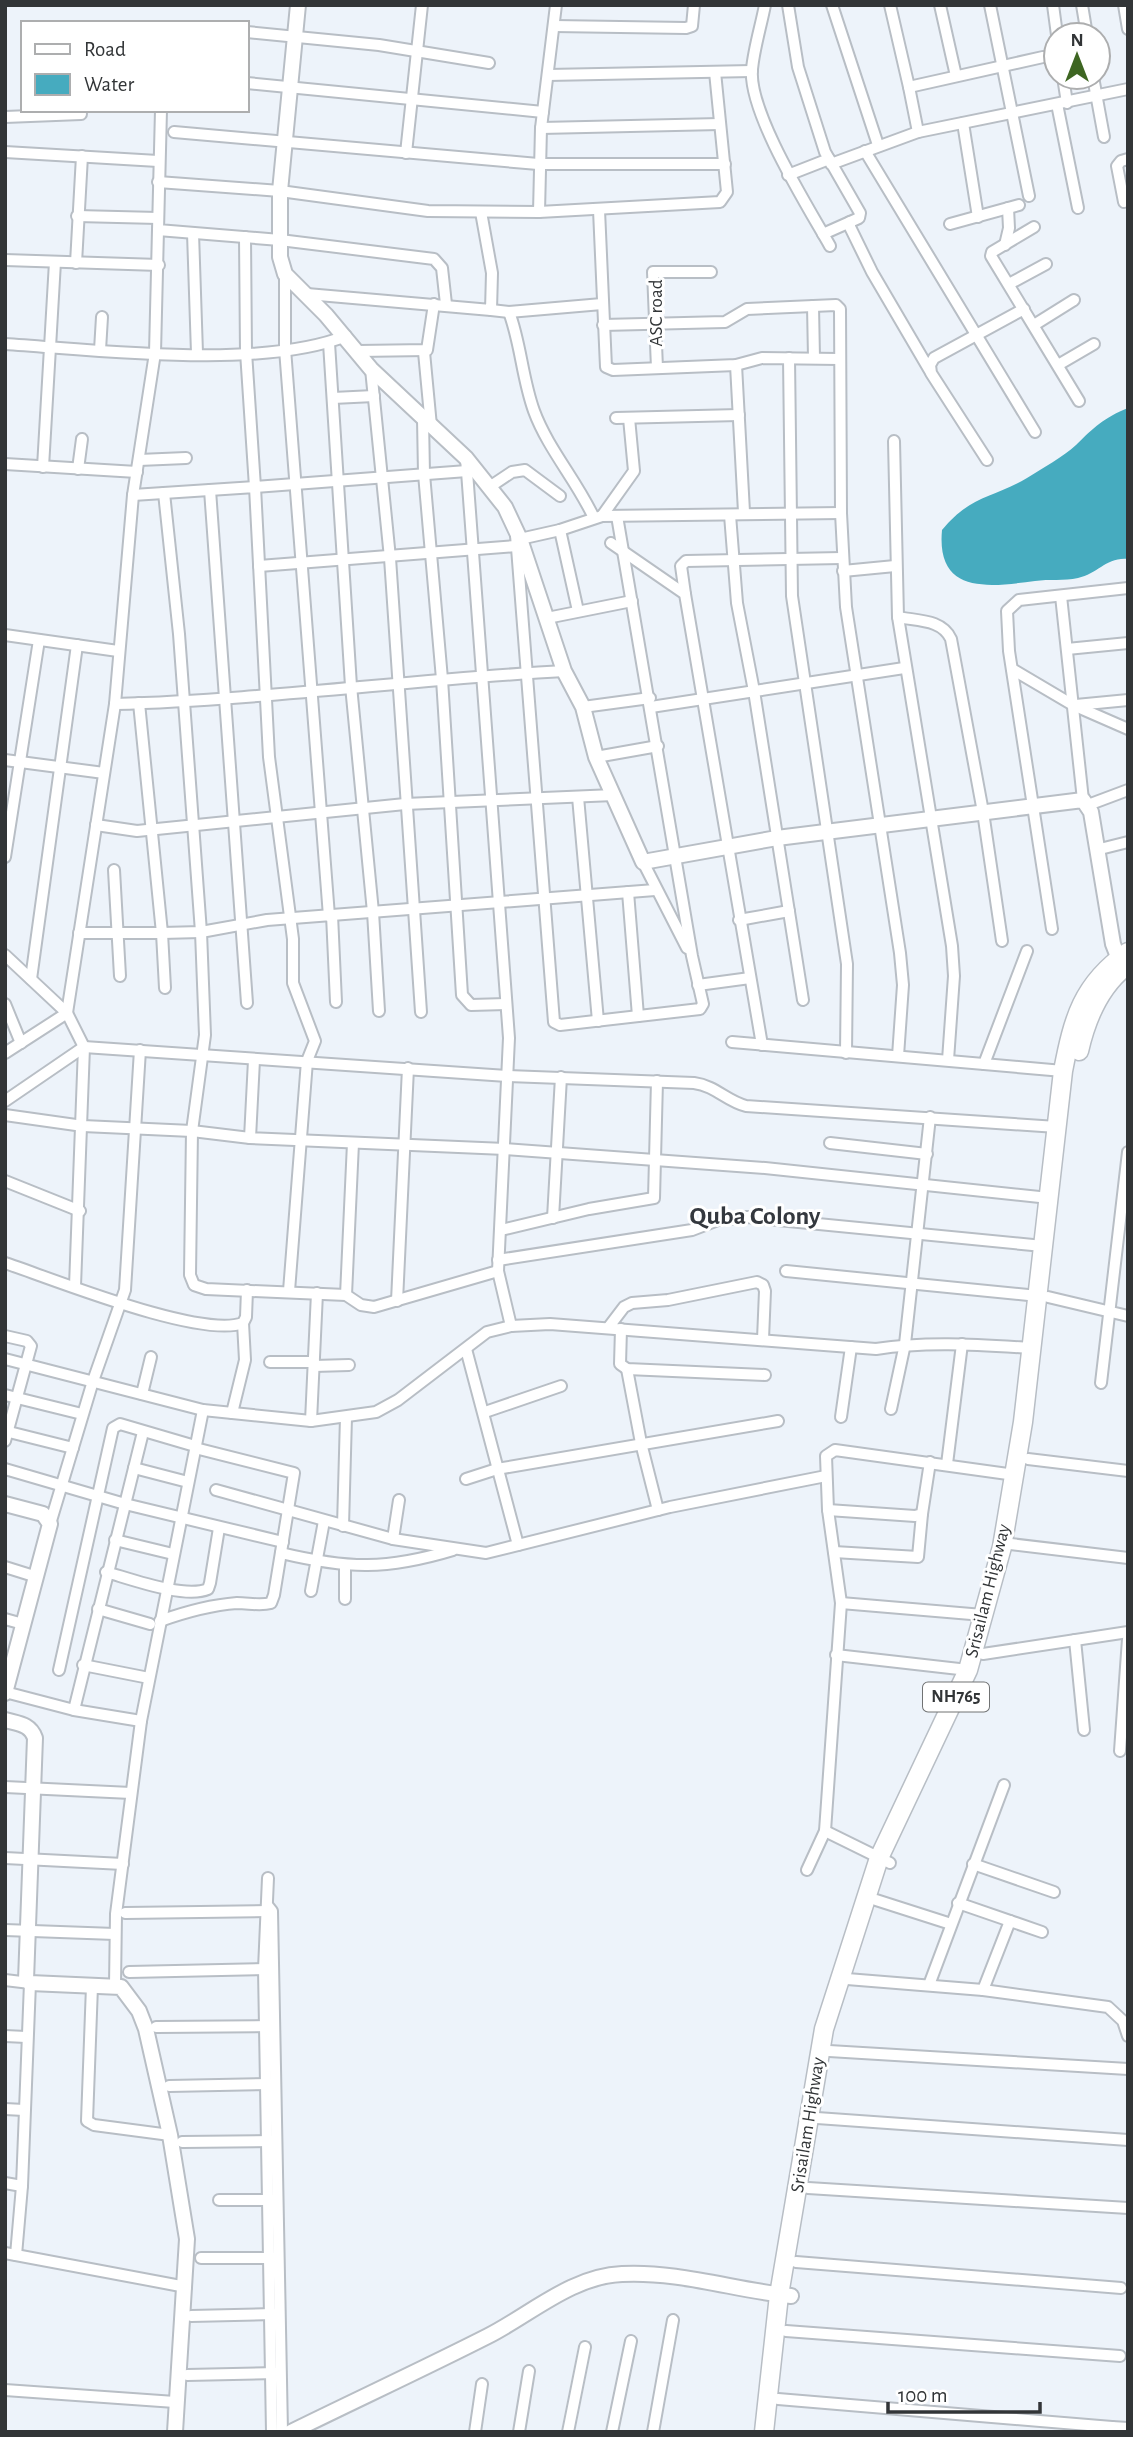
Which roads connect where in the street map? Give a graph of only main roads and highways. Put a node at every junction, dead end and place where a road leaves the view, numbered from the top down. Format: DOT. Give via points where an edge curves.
graph roads {
  1 [pos="1124,961"];
  2 [pos="1043,1297"];
  3 [pos="1007,1544"];
  4 [pos="884,1860"];
  5 [pos="785,2296"];
  6 [pos="764,2432"];
  7 [pos="775,2432"];
  1 -- 2 [label="highway, Srisailam Highway / NH765" via="1096,1003 1082,1035"];
  1 -- 2 [label="highway, Srisailam Highway / NH765" via="1098,975 1083,998 1071,1032 1049,1198"];
  2 -- 3 [label="highway, Srisailam Highway / NH765" via="1031,1348"];
  2 -- 3 [label="highway, Srisailam Highway / NH765" via="1028,1459"];
  3 -- 4 [label="highway, Srisailam Highway / NH765" via="968,1670"];
  3 -- 4 [label="highway, Srisailam Highway / NH765" via="974,1687"];
  4 -- 5 [label="highway, Srisailam Highway / NH765" via="829,2050 796,2262"];
  4 -- 5 [label="highway, Srisailam Highway / NH765" via="824,2029"];
  5 -- 6 [label="highway, Srisailam Highway / NH765"];
  5 -- 7 [label="highway, Srisailam Highway / NH765" via="786,2331"];
}
